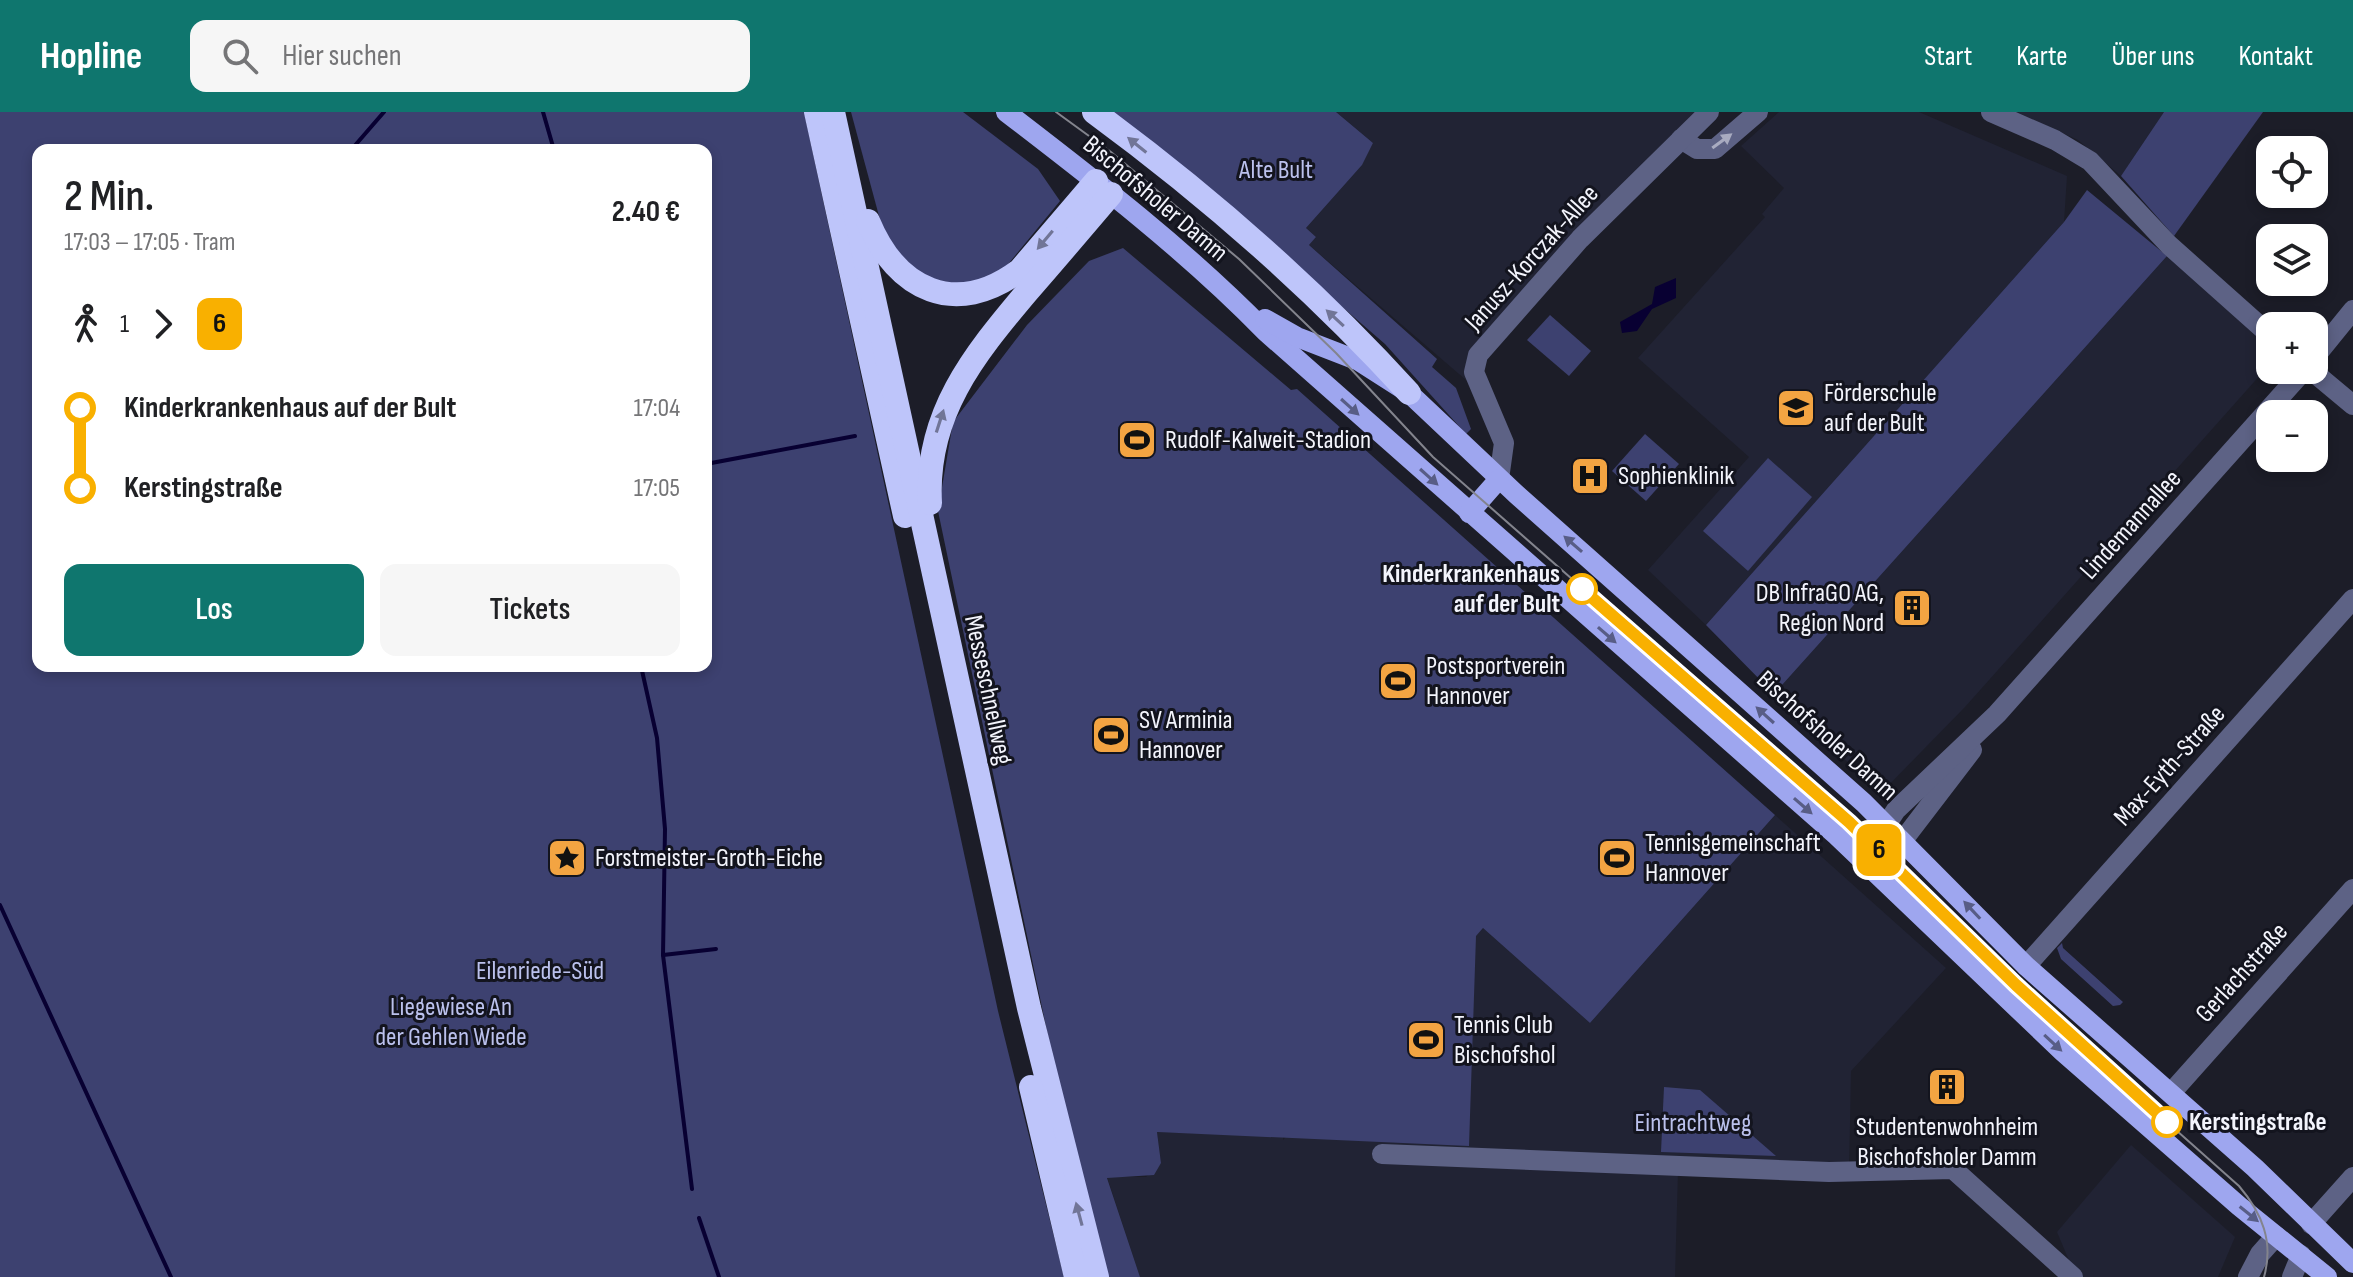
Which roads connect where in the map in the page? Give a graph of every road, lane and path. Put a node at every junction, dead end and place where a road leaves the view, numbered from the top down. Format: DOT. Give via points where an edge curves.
graph roads {
  1 [pos="816,112"];
  2 [pos="833,112"];
  3 [pos="1006,112"];
  4 [pos="1094,112"];
  5 [pos="1709,112"];
  6 [pos="1758,112"];
  7 [pos="1991,112"];
  8 [pos="1681,139"];
  9 [pos="844,160"];
  10 [pos="1104,188"];
  11 [pos="1231,297"];
  12 [pos="2353,310"];
  13 [pos="2256,323"];
  14 [pos="2328,341"];
  15 [pos="2292,384"];
  16 [pos="2328,384"];
  17 [pos="1409,393"];
  18 [pos="2353,405"];
  19 [pos="1499,479"];
  20 [pos="1469,513"];
  21 [pos="934,570"];
  22 [pos="2353,599"];
  23 [pos="1997,714"];
  24 [pos="1886,823"];
  25 [pos="1891,842"];
  26 [pos="1845,843"];
  27 [pos="2353,889"];
  28 [pos="1896,892"];
  29 [pos="2026,966"];
  30 [pos="2171,1093"];
  31 [pos="1382,1154"];
  32 [pos="2353,1177"];
  33 [pos="2311,1224"];
  34 [pos="2276,1236"];
  35 [pos="2301,1255"];
  36 [pos="2353,1263"];
  37 [pos="1076,1277"];
  38 [pos="1097,1277"];
  39 [pos="2073,1277"];
  40 [pos="2248,1277"];
  41 [pos="2292,1277"];
  42 [pos="2327,1277"];
  1 -- 37 [label="highway, Messeschnellweg"];
  2 -- 9 [label="highway, Messeschnellweg"];
  3 -- 10 [label="main road, Bischofsholer Damm"];
  17 -- 4 [label="highway, one-way" via="1300,284"];
  5 -- 8 [label="street, Janusz-Korczak-Allee"];
  8 -- 6 [label="street, one-way" via="1697,149 1715,149"];
  7 -- 13 [label="street" via="2090,161 2169,245"];
  8 -- 19 [label="street, Janusz-Korczak-Allee" via="1580,239 1478,355 1474,372 1504,443"];
  10 -- 9 [label="highway, one-way" via="1020,270 992,287 947,294 911,280 880,248"];
  9 -- 21 [label="highway, Messeschnellweg"];
  10 -- 11 [label="main road, Bischofsholer Damm"];
  21 -- 10 [label="highway, one-way" via="929,472 947,402 988,338"];
  11 -- 17 [label="main road, Bischofsholer Damm" via="1285,331 1359,361"];
  11 -- 20 [label="main road, Bischofsholer Damm, one-way"];
  12 -- 14 [label="street"];
  15 -- 23 [label="street, Lindemannallee"];
  16 -- 18 [label="street"];
  17 -- 19 [label="main road, Bischofsholer Damm"];
  19 -- 20 [label="main road"];
  24 -- 19 [label="main road, Bischofsholer Damm, one-way"];
  20 -- 26 [label="main road, Bischofsholer Damm, one-way"];
  38 -- 21 [label="highway, Messeschnellweg, one-way" via="1032,1022"];
  22 -- 29 [label="street, Max-Eyth-Straße"];
  23 -- 24 [label="street, Lindemannallee"];
  23 -- 25 [label="street, Lindemannallee" via="1927,812"];
  24 -- 25 [label="main road, Bischofsholer Damm"];
  25 -- 26 [label="street"];
  25 -- 28 [label="street"];
  29 -- 25 [label="main road, Bischofsholer Damm, one-way"];
  26 -- 28 [label="main road, Bischofsholer Damm"];
  27 -- 30 [label="street, Gerlachstraße"];
  28 -- 34 [label="main road, Bischofsholer Damm, one-way" via="2063,1052"];
  29 -- 30 [label="main road, Bischofsholer Damm"];
  30 -- 33 [label="main road, Bischofsholer Damm"];
  31 -- 39 [label="street" via="1829,1172 1953,1169"];
  32 -- 33 [label="street"];
  33 -- 34 [label="main road"];
  33 -- 35 [label="main road"];
  33 -- 36 [label="main road, Bischofsholer Damm"];
  34 -- 35 [label="main road, Bischofsholer Damm"];
  34 -- 40 [label="street"];
  35 -- 41 [label="street"];
  35 -- 42 [label="main road, Bischofsholer Damm"];
}
